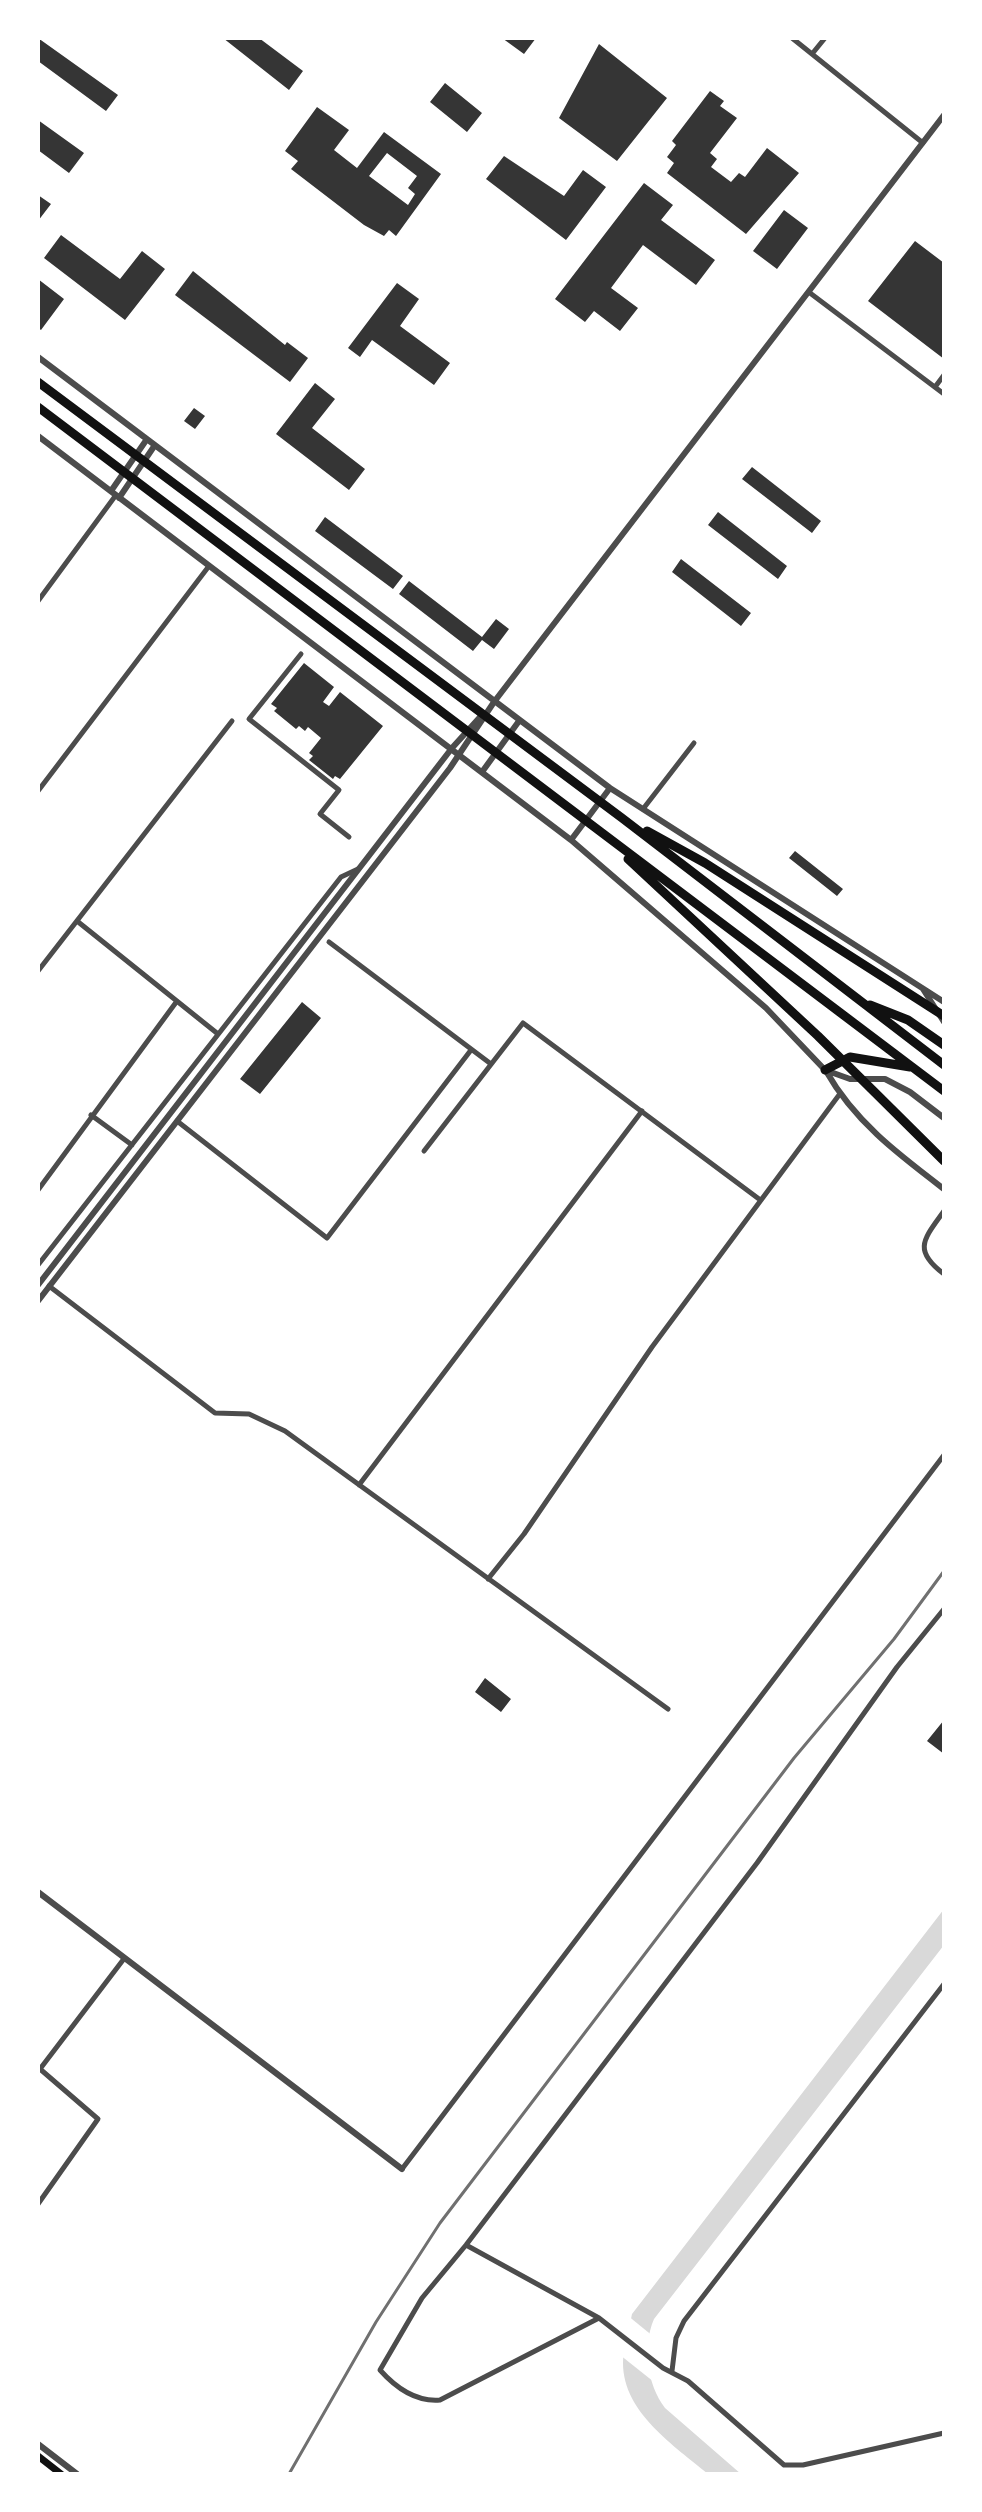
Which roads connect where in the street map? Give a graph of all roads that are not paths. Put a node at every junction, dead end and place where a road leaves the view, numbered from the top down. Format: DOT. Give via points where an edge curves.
graph roads {
  1 [pos="792,38"];
  2 [pos="825,38"];
  3 [pos="812,54"];
  4 [pos="944,115"];
  5 [pos="923,143"];
  6 [pos="810,293"];
  7 [pos="38,357"];
  8 [pos="944,375"];
  9 [pos="38,382"];
  10 [pos="935,387"];
  11 [pos="944,394"];
  12 [pos="38,407"];
  13 [pos="38,436"];
  14 [pos="147,439"];
  15 [pos="155,445"];
  16 [pos="115,495"];
  17 [pos="209,566"];
  18 [pos="38,601"];
  19 [pos="301,654"];
  20 [pos="494,702"];
  21 [pos="232,721"];
  22 [pos="519,721"];
  23 [pos="694,743"];
  24 [pos="452,748"];
  25 [pos="460,755"];
  26 [pos="482,772"];
  27 [pos="610,788"];
  28 [pos="38,791"];
  29 [pos="643,809"];
  30 [pos="622,818"];
  31 [pos="593,826"];
  32 [pos="349,837"];
  33 [pos="571,840"];
  34 [pos="359,869"];
  35 [pos="77,921"];
  36 [pos="329,942"];
  37 [pos="38,971"];
  38 [pos="921,986"];
  39 [pos="858,1000"];
  40 [pos="177,1001"];
  41 [pos="944,1002"];
  42 [pos="944,1019"];
  43 [pos="218,1034"];
  44 [pos="944,1045"];
  45 [pos="471,1050"];
  46 [pos="491,1064"];
  47 [pos="944,1065"];
  48 [pos="913,1067"];
  49 [pos="825,1070"];
  50 [pos="850,1079"];
  51 [pos="944,1091"];
  52 [pos="839,1095"];
  53 [pos="642,1111"];
  54 [pos="91,1115"];
  55 [pos="944,1118"];
  56 [pos="177,1121"];
  57 [pos="132,1145"];
  58 [pos="424,1151"];
  59 [pos="944,1161"];
  60 [pos="944,1189"];
  61 [pos="38,1190"];
  62 [pos="759,1199"];
  63 [pos="944,1211"];
  64 [pos="38,1265"];
  65 [pos="944,1274"];
  66 [pos="38,1285"];
  67 [pos="49,1286"];
  68 [pos="38,1301"];
  69 [pos="944,1455"];
  70 [pos="359,1485"];
  71 [pos="488,1579"];
  72 [pos="944,1609"];
  73 [pos="668,1709"];
  74 [pos="38,1892"];
  75 [pos="123,1960"];
  76 [pos="944,1984"];
  77 [pos="402,2169"];
  78 [pos="38,2204"];
  79 [pos="466,2245"];
  80 [pos="599,2318"];
  81 [pos="672,2371"];
  82 [pos="944,2433"];
  83 [pos="38,2444"];
  84 [pos="38,2456"];
  85 [pos="61,2474"];
  86 [pos="77,2474"];
  1 -- 3 [label="street"];
  2 -- 3 [label="street"];
  3 -- 5 [label="street"];
  4 -- 5 [label="street"];
  5 -- 6 [label="street"];
  6 -- 10 [label="street"];
  6 -- 20 [label="street"];
  7 -- 14 [label="street"];
  8 -- 10 [label="street"];
  9 -- 30 [label="highway"];
  10 -- 11 [label="street"];
  12 -- 31 [label="highway"];
  13 -- 16 [label="street"];
  14 -- 15 [label="street"];
  14 -- 16 [label="street"];
  15 -- 16 [label="street"];
  15 -- 20 [label="street"];
  16 -- 17 [label="street"];
  16 -- 18 [label="street"];
  17 -- 24 [label="street"];
  17 -- 28 [label="street"];
  19 -- 32 [label="street" via="249,719 339,790 320,814"];
  20 -- 22 [label="street"];
  20 -- 24 [label="street"];
  20 -- 25 [label="street"];
  21 -- 35 [label="street"];
  22 -- 26 [label="street"];
  22 -- 27 [label="street"];
  23 -- 29 [label="street"];
  24 -- 25 [label="street"];
  24 -- 34 [label="street"];
  25 -- 26 [label="street"];
  25 -- 56 [label="street"];
  26 -- 33 [label="street"];
  27 -- 29 [label="street"];
  27 -- 33 [label="street"];
  29 -- 38 [label="street"];
  30 -- 39 [label="highway"];
  30 -- 42 [label="highway" via="705,863"];
  31 -- 48 [label="highway"];
  31 -- 59 [label="highway"];
  33 -- 49 [label="street" via="766,1008"];
  34 -- 43 [label="street" via="341,877"];
  34 -- 66 [label="street"];
  35 -- 37 [label="street"];
  35 -- 40 [label="street"];
  36 -- 45 [label="street"];
  38 -- 41 [label="street"];
  38 -- 42 [label="street"];
  39 -- 44 [label="highway" via="908,1020"];
  39 -- 47 [label="highway"];
  40 -- 43 [label="street"];
  40 -- 54 [label="street"];
  43 -- 57 [label="street"];
  45 -- 46 [label="street"];
  45 -- 56 [label="street" via="327,1238"];
  46 -- 53 [label="street" via="523,1023"];
  46 -- 58 [label="street"];
  48 -- 49 [label="highway" via="850,1057"];
  48 -- 51 [label="highway"];
  49 -- 50 [label="street"];
  49 -- 52 [label="street"];
  50 -- 52 [label="street"];
  50 -- 55 [label="street" via="885,1079"];
  52 -- 60 [label="street" via="875,1136"];
  52 -- 62 [label="street"];
  53 -- 62 [label="street"];
  53 -- 70 [label="street"];
  54 -- 57 [label="street"];
  54 -- 61 [label="street"];
  56 -- 67 [label="street"];
  57 -- 64 [label="street"];
  62 -- 71 [label="street"];
  63 -- 65 [label="street" via="923,1251"];
  67 -- 68 [label="street"];
  67 -- 70 [label="street" via="215,1413 249,1414 285,1431"];
  69 -- 77 [label="street"];
  70 -- 71 [label="street"];
  71 -- 73 [label="street"];
  72 -- 79 [label="street"];
  74 -- 75 [label="street"];
  75 -- 77 [label="street"];
  75 -- 78 [label="street" via="40,2069 98,2119"];
  76 -- 81 [label="street" via="684,2321"];
  79 -- 80 [label="street"];
  79 -- 80 [label="street" via="422,2298 380,2370 422,2402 440,2400"];
  80 -- 81 [label="street"];
  81 -- 82 [label="street" via="784,2465"];
  83 -- 86 [label="street"];
  84 -- 85 [label="main road"];
}
